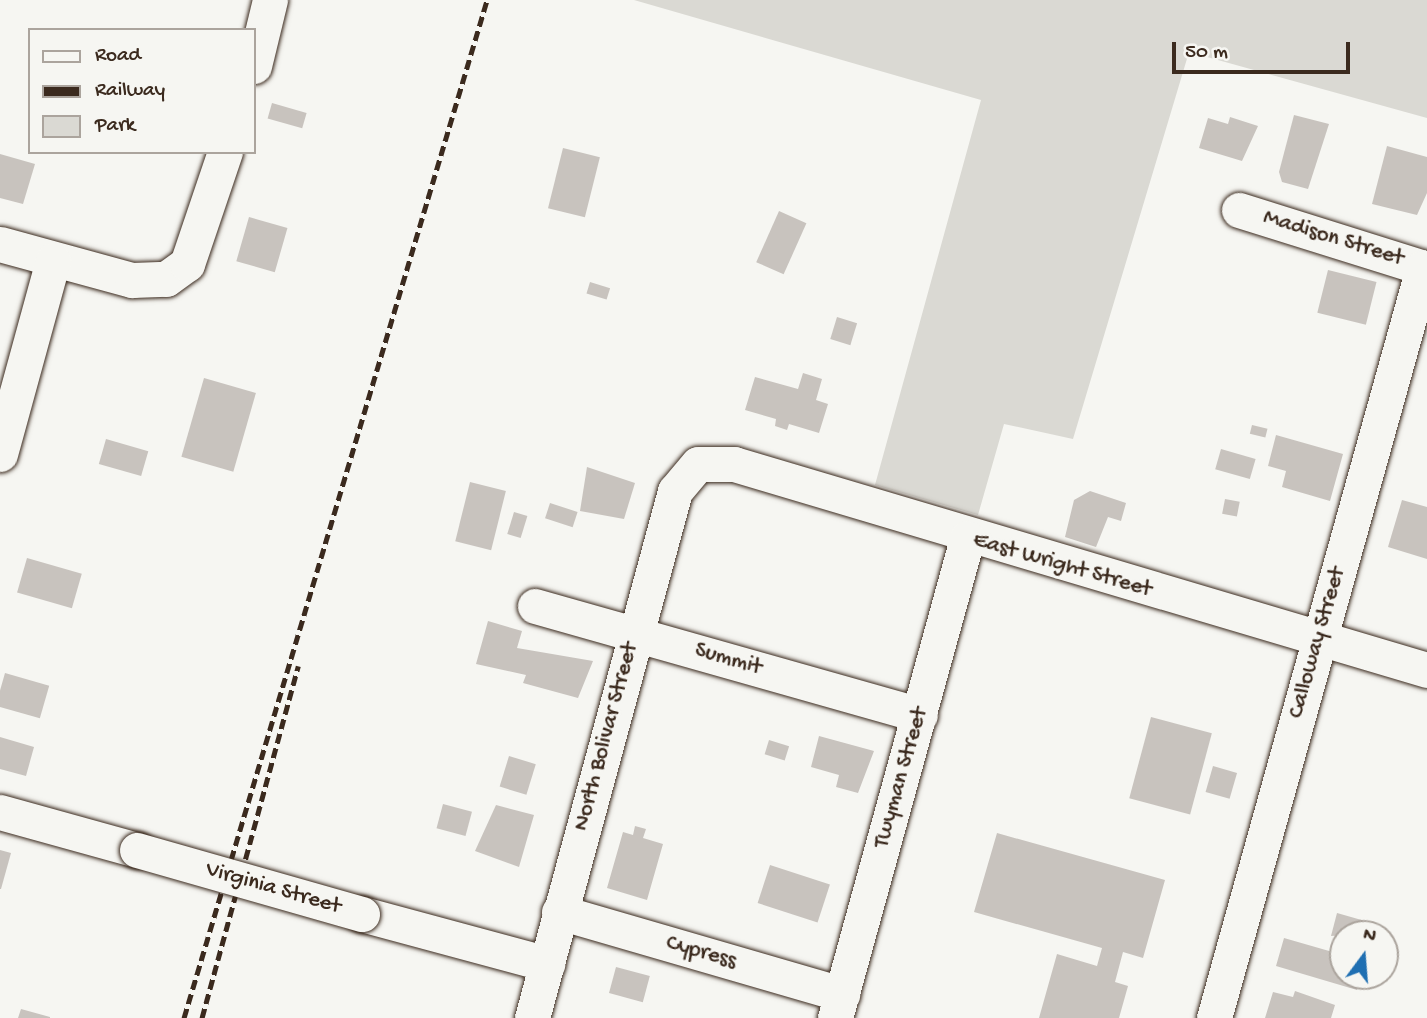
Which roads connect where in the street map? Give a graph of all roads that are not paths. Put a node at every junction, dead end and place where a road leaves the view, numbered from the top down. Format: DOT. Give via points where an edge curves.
graph roads {
  1 [pos="270,0"];
  2 [pos="256,58"];
  3 [pos="224,154"];
  4 [pos="1239,210"];
  5 [pos="0,244"];
  6 [pos="53,260"];
  7 [pos="1425,268"];
  8 [pos="0,454"];
  9 [pos="698,464"];
  10 [pos="967,538"];
  11 [pos="535,606"];
  12 [pos="636,634"];
  13 [pos="1318,640"];
  14 [pos="1427,670"];
  15 [pos="920,715"];
  16 [pos="0,812"];
  17 [pos="559,912"];
  18 [pos="547,964"];
  19 [pos="839,1006"];
  20 [pos="532,1018"];
  21 [pos="1214,1018"];
  1 -- 2 [label="street"];
  3 -- 6 [label="street" via="187,264 166,279 132,280"];
  4 -- 7 [label="street, Madison Street"];
  5 -- 6 [label="street"];
  6 -- 8 [label="street"];
  7 -- 13 [label="street, Calloway Street"];
  9 -- 10 [label="street, East Wright Street" via="734,464"];
  9 -- 12 [label="street, North Bolivar Street" via="675,491"];
  10 -- 13 [label="street, East Wright Street"];
  10 -- 15 [label="street, Twyman Street"];
  11 -- 12 [label="street, Summit"];
  12 -- 15 [label="street, Summit"];
  12 -- 17 [label="street, North Bolivar Street"];
  13 -- 14 [label="street, East Wright Street"];
  13 -- 21 [label="street, Calloway Street"];
  15 -- 19 [label="street, Twyman Street"];
  16 -- 18 [label="street, Virginia Street, bridge"];
  17 -- 18 [label="street, North Bolivar Street"];
  17 -- 19 [label="street, Cypress"];
  18 -- 20 [label="street, North Bolivar Street"];
}
